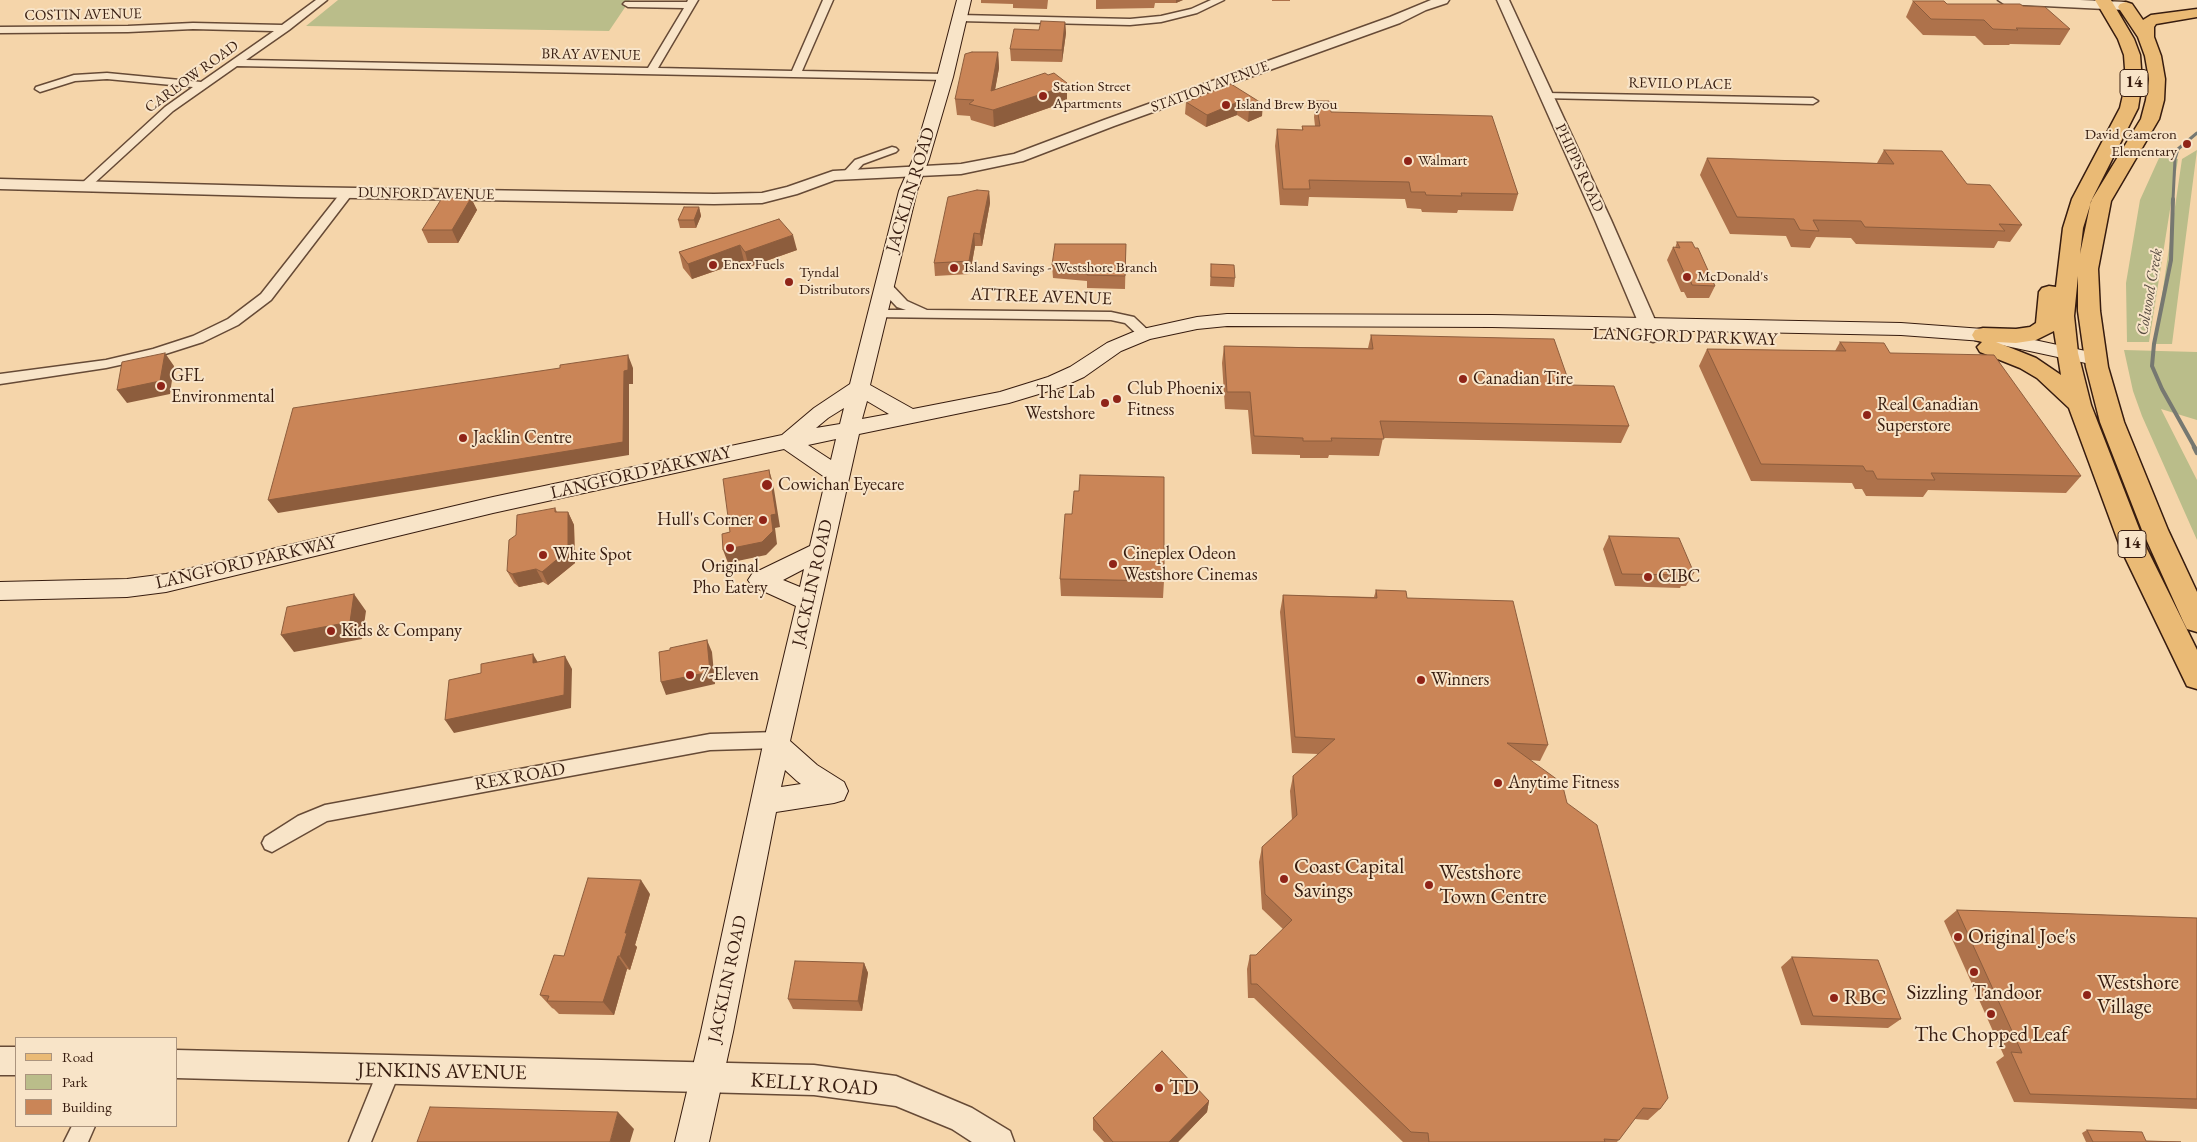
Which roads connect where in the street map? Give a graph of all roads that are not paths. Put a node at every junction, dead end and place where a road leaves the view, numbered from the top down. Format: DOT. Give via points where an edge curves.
graph roads {
  1 [pos="322,0"];
  2 [pos="828,0"];
  3 [pos="964,0"];
  4 [pos="1219,0"];
  5 [pos="1443,0"];
  6 [pos="1503,0"];
  7 [pos="2004,0"];
  8 [pos="2059,1"];
  9 [pos="691,2"];
  10 [pos="2126,3"];
  11 [pos="628,4"];
  12 [pos="2197,13"];
  13 [pos="960,18"];
  14 [pos="286,28"];
  15 [pos="0,30"];
  16 [pos="2146,37"];
  17 [pos="236,63"];
  18 [pos="651,71"];
  19 [pos="796,74"];
  20 [pos="945,77"];
  21 [pos="203,85"];
  22 [pos="40,89"];
  23 [pos="1546,96"];
  24 [pos="1813,101"];
  25 [pos="892,150"];
  26 [pos="2102,161"];
  27 [pos="916,171"];
  28 [pos="849,174"];
  29 [pos="0,184"];
  30 [pos="85,186"];
  31 [pos="348,193"];
  32 [pos="884,285"];
  33 [pos="930,313"];
  34 [pos="876,314"];
  35 [pos="1650,330"];
  36 [pos="1145,334"];
  37 [pos="1985,341"];
  38 [pos="2067,357"];
  39 [pos="2096,363"];
  40 [pos="0,379"];
  41 [pos="859,388"];
  42 [pos="2079,405"];
  43 [pos="910,416"];
  44 [pos="849,429"];
  45 [pos="787,441"];
  46 [pos="838,475"];
  47 [pos="821,552"];
  48 [pos="0,591"];
  49 [pos="809,601"];
  50 [pos="2197,621"];
  51 [pos="2197,678"];
  52 [pos="776,743"];
  53 [pos="765,802"];
  54 [pos="272,843"];
  55 [pos="0,1061"];
  56 [pos="15,1061"];
  57 [pos="178,1064"];
  58 [pos="389,1071"];
  59 [pos="707,1079"];
  60 [pos="83,1127"];
  61 [pos="75,1142"];
  62 [pos="360,1142"];
  63 [pos="692,1142"];
  64 [pos="999,1142"];
  1 -- 14 [label="street, CARLOW ROAD"];
  2 -- 19 [label="street"];
  3 -- 13 [label="main road, JACKLIN ROAD"];
  4 -- 13 [label="street" via="1194,11 1130,22"];
  5 -- 27 [label="street, STATION AVENUE" via="1032,154 961,169"];
  6 -- 23 [label="street, PHIPPS ROAD"];
  7 -- 8 [label="street"];
  8 -- 10 [label="street"];
  9 -- 11 [label="street"];
  9 -- 18 [label="street"];
  10 -- 12 [label="main road"];
  10 -- 16 [label="main road, 14"];
  10 -- 26 [label="main road, 14" via="2126,39 2132,55 2134,82 2129,108"];
  12 -- 16 [label="main road" via="2151,20 2146,26"];
  13 -- 20 [label="main road, JACKLIN ROAD"];
  14 -- 15 [label="street, COSTIN AVENUE" via="193,26"];
  14 -- 17 [label="street, CARLOW ROAD"];
  16 -- 39 [label="main road, 14" via="2157,79 2155,100 2150,119 2102,202 2088,269 2089,311"];
  17 -- 18 [label="street, BRAY AVENUE"];
  17 -- 21 [label="street, CARLOW ROAD"];
  18 -- 19 [label="street, BRAY AVENUE"];
  19 -- 20 [label="street, BRAY AVENUE"];
  20 -- 27 [label="main road, JACKLIN ROAD"];
  21 -- 22 [label="street" via="107,76 74,78"];
  21 -- 30 [label="street, CARLOW ROAD" via="169,109"];
  23 -- 24 [label="street, REVILO PLACE"];
  23 -- 35 [label="street, PHIPPS ROAD"];
  25 -- 28 [label="street, DUNFORD AVENUE" via="860,162"];
  26 -- 37 [label="main road" via="2071,185 2059,218 2051,254 2047,326 2036,333"];
  26 -- 38 [label="main road, 14" via="2082,199 2073,228 2063,316"];
  27 -- 28 [label="street, DUNFORD AVENUE"];
  27 -- 32 [label="main road, JACKLIN ROAD"];
  28 -- 31 [label="street, DUNFORD AVENUE" via="824,178 774,196 748,199"];
  29 -- 30 [label="street, DUNFORD AVENUE"];
  30 -- 31 [label="street, DUNFORD AVENUE"];
  31 -- 40 [label="street" via="266,297 233,322 198,340 156,353 106,364"];
  32 -- 33 [label="street, ATTREE AVENUE" via="902,304"];
  32 -- 34 [label="main road, JACKLIN ROAD"];
  33 -- 34 [label="street, ATTREE AVENUE"];
  33 -- 36 [label="street, ATTREE AVENUE" via="1111,316 1128,320"];
  34 -- 41 [label="main road, JACKLIN ROAD"];
  35 -- 36 [label="main road, LANGFORD PARKWAY" via="1316,328 1271,321 1227,320"];
  35 -- 37 [label="main road, LANGFORD PARKWAY" via="1917,342"];
  36 -- 43 [label="main road, LANGFORD PARKWAY" via="1114,347 1077,372 1035,389"];
  37 -- 38 [label="main road, LANGFORD PARKWAY" via="2014,350"];
  37 -- 42 [label="main road" via="2045,373"];
  38 -- 39 [label="main road, LANGFORD PARKWAY"];
  38 -- 42 [label="main road, 14"];
  39 -- 50 [label="main road, 14" via="2112,422 2131,471"];
  41 -- 43 [label="main road"];
  41 -- 44 [label="main road, JACKLIN ROAD"];
  41 -- 45 [label="main road"];
  42 -- 51 [label="main road, 14" via="2134,550"];
  43 -- 44 [label="main road, LANGFORD PARKWAY"];
  44 -- 45 [label="main road, LANGFORD PARKWAY"];
  44 -- 46 [label="main road, JACKLIN ROAD"];
  45 -- 46 [label="main road"];
  45 -- 48 [label="main road, LANGFORD PARKWAY" via="493,505 166,583 127,588"];
  46 -- 47 [label="main road, JACKLIN ROAD"];
  47 -- 49 [label="main road, JACKLIN ROAD"];
  47 -- 49 [label="main road" via="760,580"];
  49 -- 52 [label="main road, JACKLIN ROAD"];
  52 -- 53 [label="main road, JACKLIN ROAD"];
  52 -- 53 [label="main road" via="807,773 834,791"];
  52 -- 54 [label="street, REX ROAD" via="710,742 325,813"];
  53 -- 59 [label="main road, JACKLIN ROAD"];
  55 -- 56 [label="street"];
  57 -- 58 [label="street, JENKINS AVENUE"];
  58 -- 59 [label="street, JENKINS AVENUE"];
  58 -- 62 [label="street"];
  59 -- 63 [label="main road, JACKLIN ROAD"];
  59 -- 64 [label="street, KELLY ROAD" via="814,1080 896,1091 962,1118"];
  60 -- 61 [label="street"];
}
